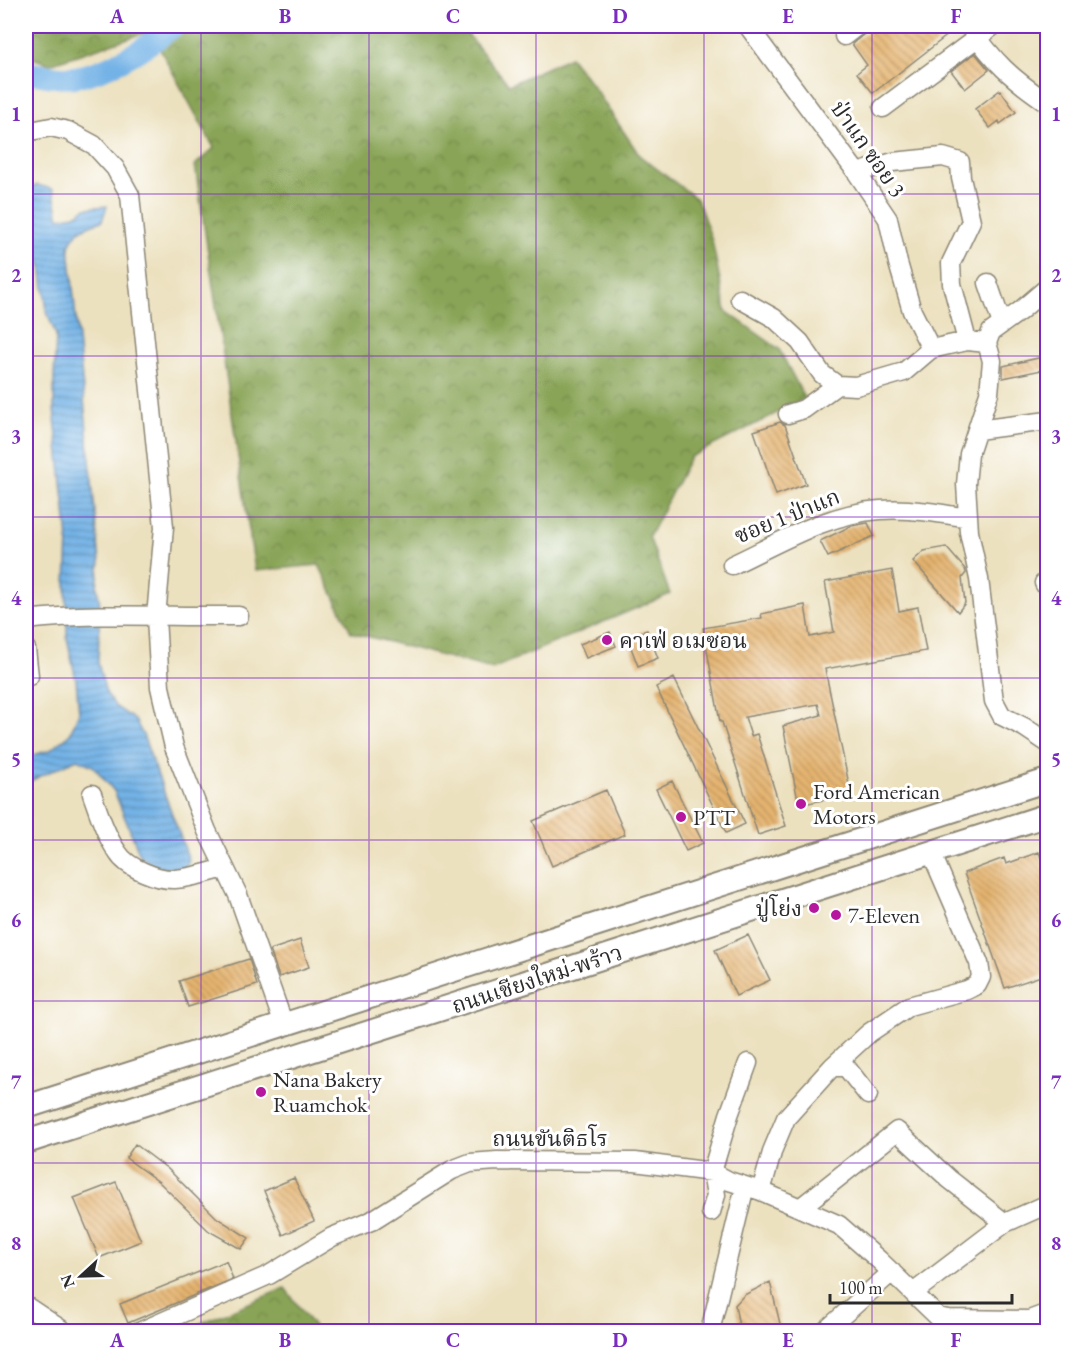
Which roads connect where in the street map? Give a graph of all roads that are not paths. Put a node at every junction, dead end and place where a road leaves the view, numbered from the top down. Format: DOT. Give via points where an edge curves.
graph roads {
  1 [pos="748,26"];
  2 [pos="993,26"];
  3 [pos="973,31"];
  4 [pos="1044,100"];
  5 [pos="883,108"];
  6 [pos="26,132"];
  7 [pos="857,173"];
  8 [pos="988,283"];
  9 [pos="1047,287"];
  10 [pos="740,299"];
  11 [pos="1002,324"];
  12 [pos="967,341"];
  13 [pos="987,343"];
  14 [pos="931,349"];
  15 [pos="837,385"];
  16 [pos="788,414"];
  17 [pos="1047,421"];
  18 [pos="977,430"];
  19 [pos="968,518"];
  20 [pos="732,564"];
  21 [pos="239,616"];
  22 [pos="156,617"];
  23 [pos="26,620"];
  24 [pos="26,649"];
  25 [pos="29,676"];
  26 [pos="1047,743"];
  27 [pos="1047,780"];
  28 [pos="92,794"];
  29 [pos="1047,815"];
  30 [pos="931,852"];
  31 [pos="225,868"];
  32 [pos="284,1025"];
  33 [pos="748,1063"];
  34 [pos="832,1067"];
  35 [pos="868,1095"];
  36 [pos="26,1107"];
  37 [pos="26,1142"];
  38 [pos="712,1172"];
  39 [pos="753,1188"];
  40 [pos="1047,1204"];
  41 [pos="800,1208"];
  42 [pos="711,1212"];
  43 [pos="1005,1224"];
  44 [pos="892,1272"];
  45 [pos="913,1293"];
  46 [pos="26,1306"];
  47 [pos="1047,1312"];
  48 [pos="712,1323"];
  49 [pos="942,1324"];
  50 [pos="1033,1326"];
  51 [pos="65,1332"];
  52 [pos="139,1332"];
  53 [pos="824,1332"];
  1 -- 7 [label="street, ป่าแก ซอย 3"];
  2 -- 3 [label="street"];
  3 -- 4 [label="street" via="996,63"];
  3 -- 5 [label="street"];
  6 -- 22 [label="street" via="51,127 94,145 115,168 130,195 164,527"];
  7 -- 12 [label="street" via="893,162 943,157 960,162 971,221 951,263 952,284"];
  7 -- 14 [label="street, ป่าแก ซอย 3" via="888,219 912,311"];
  8 -- 11 [label="street"];
  9 -- 11 [label="street"];
  10 -- 15 [label="street" via="774,318 800,342 822,374"];
  11 -- 13 [label="street" via="991,332"];
  12 -- 13 [label="street"];
  12 -- 14 [label="street"];
  13 -- 18 [label="street" via="992,361 989,393"];
  14 -- 15 [label="street" via="904,372 856,386"];
  15 -- 16 [label="street" via="804,409"];
  17 -- 18 [label="street"];
  18 -- 19 [label="street" via="969,454"];
  19 -- 20 [label="street, ซอย 1 ป่าแก" via="910,509 850,514"];
  19 -- 26 [label="street" via="994,701 1002,716"];
  21 -- 22 [label="street"];
  22 -- 23 [label="street" via="61,616"];
  22 -- 31 [label="street" via="160,687 174,747"];
  24 -- 25 [label="street"];
  27 -- 32 [label="main road, ถนนเชียงใหม่-พร้าว"];
  28 -- 31 [label="street" via="119,856 135,867 176,879"];
  29 -- 30 [label="main road, ถนนเชียงใหม่-พร้าว"];
  30 -- 34 [label="street" via="979,963 981,977 977,985 967,990 909,1006 868,1033"];
  30 -- 37 [label="main road, ถนนเชียงใหม่-พร้าว"];
  31 -- 32 [label="street"];
  32 -- 36 [label="main road, ถนนเชียงใหม่-พร้าว"];
  33 -- 38 [label="street"];
  34 -- 35 [label="street" via="846,1067"];
  34 -- 39 [label="street" via="786,1118"];
  38 -- 39 [label="street, ถนนขันติธโร"];
  38 -- 42 [label="street" via="716,1195"];
  38 -- 52 [label="street, ถนนขันติธโร" via="635,1162 470,1163 269,1275"];
  39 -- 41 [label="street, ถนนขันติธโร"];
  39 -- 48 [label="street"];
  40 -- 43 [label="street"];
  41 -- 43 [label="street" via="897,1131"];
  41 -- 44 [label="street, ถนนขันติธโร" via="839,1225"];
  43 -- 45 [label="street"];
  44 -- 45 [label="street, ถนนขันติธโร"];
  44 -- 53 [label="street"];
  45 -- 49 [label="street, ถนนขันติธโร"];
  46 -- 51 [label="street"];
  47 -- 50 [label="street"];
  49 -- 50 [label="street" via="948,1319"];
}
